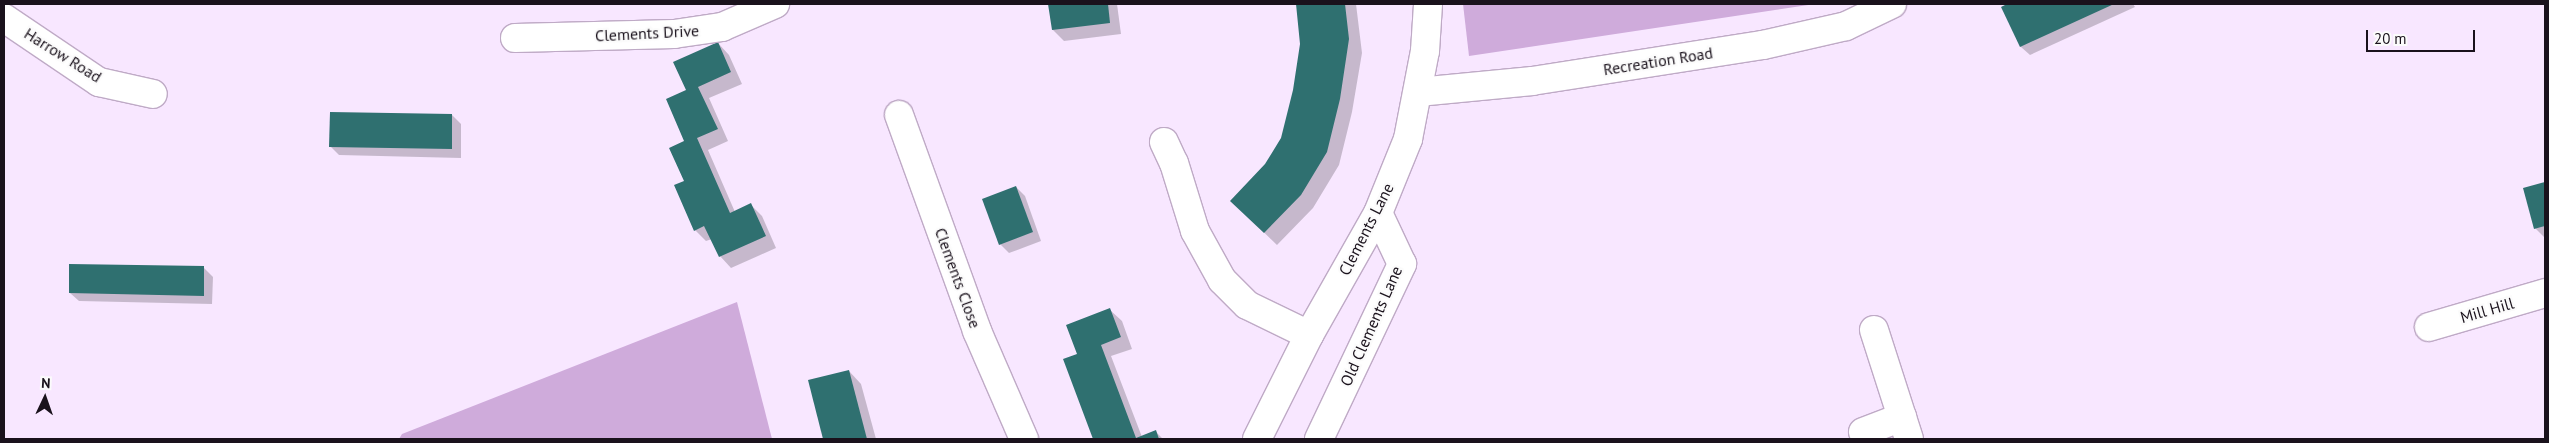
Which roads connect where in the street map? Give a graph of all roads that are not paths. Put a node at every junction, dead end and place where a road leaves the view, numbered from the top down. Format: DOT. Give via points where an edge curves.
graph roads {
  1 [pos="775,4"];
  2 [pos="1428,4"];
  3 [pos="1892,4"];
  4 [pos="4,18"];
  5 [pos="515,38"];
  6 [pos="1418,92"];
  7 [pos="153,94"];
  8 [pos="899,115"];
  9 [pos="1164,142"];
  10 [pos="1378,213"];
  11 [pos="2545,293"];
  12 [pos="2428,327"];
  13 [pos="1874,330"];
  14 [pos="1309,334"];
  15 [pos="1905,428"];
  16 [pos="1863,432"];
  17 [pos="1024,439"];
  18 [pos="1257,439"];
  19 [pos="1319,439"];
  1 -- 5 [label="street, Clements Drive" via="722,27 674,34"];
  2 -- 6 [label="street, Clements Lane"];
  3 -- 6 [label="street, Recreation Road" via="1846,26 1763,45 1532,81"];
  4 -- 7 [label="street, Harrow Road" via="98,82"];
  6 -- 10 [label="street, Clements Lane" via="1408,139"];
  8 -- 17 [label="street, Clements Close" via="977,331"];
  9 -- 14 [label="street" via="1174,163 1195,232 1222,280 1247,305"];
  10 -- 14 [label="street, Clements Lane"];
  10 -- 19 [label="street, Old Clements Lane" via="1402,264"];
  11 -- 12 [label="street, Mill Hill"];
  13 -- 15 [label="street"];
  14 -- 18 [label="street, Clements Lane"];
  15 -- 16 [label="street"];
}
